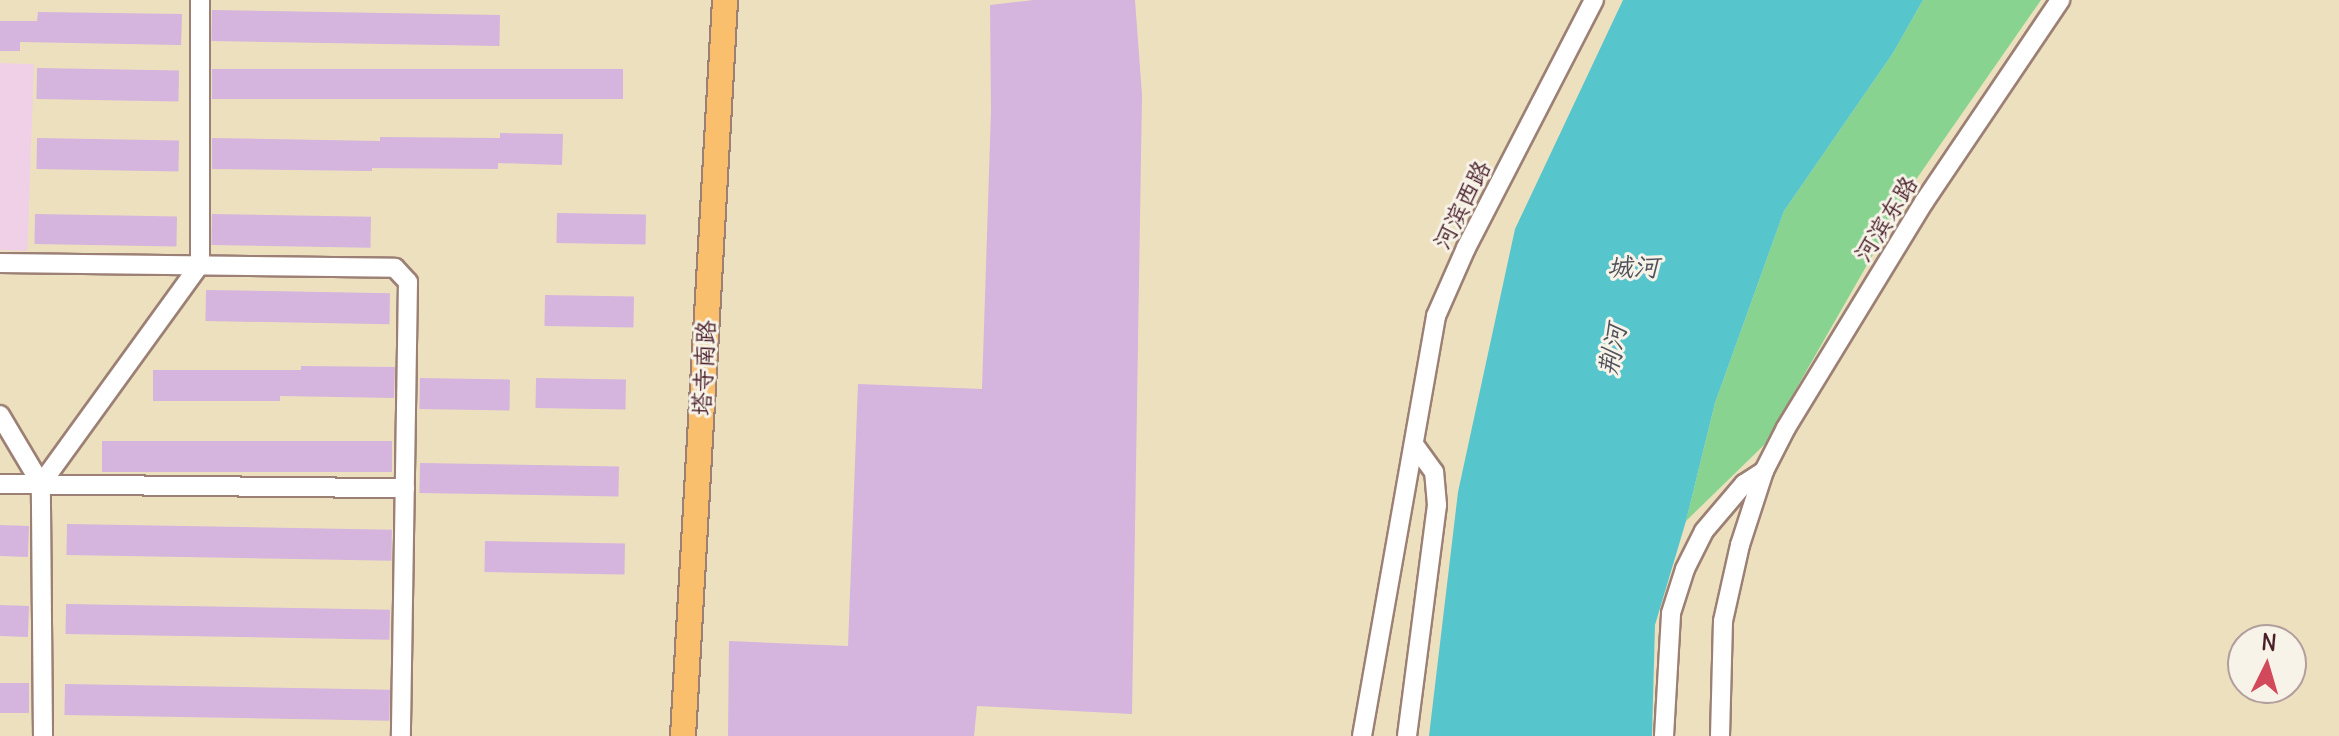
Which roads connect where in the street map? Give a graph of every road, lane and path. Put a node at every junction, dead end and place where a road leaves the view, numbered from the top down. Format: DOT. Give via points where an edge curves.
graph roads {
  1 [pos="200,0"];
  2 [pos="725,0"];
  3 [pos="1594,0"];
  4 [pos="2060,0"];
  5 [pos="0,263"];
  6 [pos="200,264"];
  7 [pos="0,415"];
  8 [pos="1415,446"];
  9 [pos="1764,471"];
  10 [pos="0,484"];
  11 [pos="41,484"];
  12 [pos="405,488"];
  13 [pos="43,736"];
  14 [pos="401,736"];
  15 [pos="683,736"];
  16 [pos="1362,736"];
  17 [pos="1407,736"];
  18 [pos="1664,736"];
  19 [pos="1720,736"];
  1 -- 6 [label="street"];
  2 -- 15 [label="main road, 塔寺南路"];
  3 -- 8 [label="street, 河滨西路" via="1436,316"];
  4 -- 9 [label="street, 河滨东路" via="1924,202"];
  5 -- 6 [label="street"];
  6 -- 11 [label="street"];
  6 -- 12 [label="street" via="395,268 408,282"];
  7 -- 11 [label="street"];
  8 -- 16 [label="street, 河滨西路"];
  8 -- 17 [label="street" via="1434,472 1437,505"];
  9 -- 18 [label="street, 河滨东路" via="1744,484 1704,531 1685,569 1671,613"];
  9 -- 19 [label="street, 河滨东路" via="1723,621"];
  10 -- 11 [label="street"];
  11 -- 12 [label="street"];
  11 -- 13 [label="street"];
  12 -- 14 [label="street"];
}
